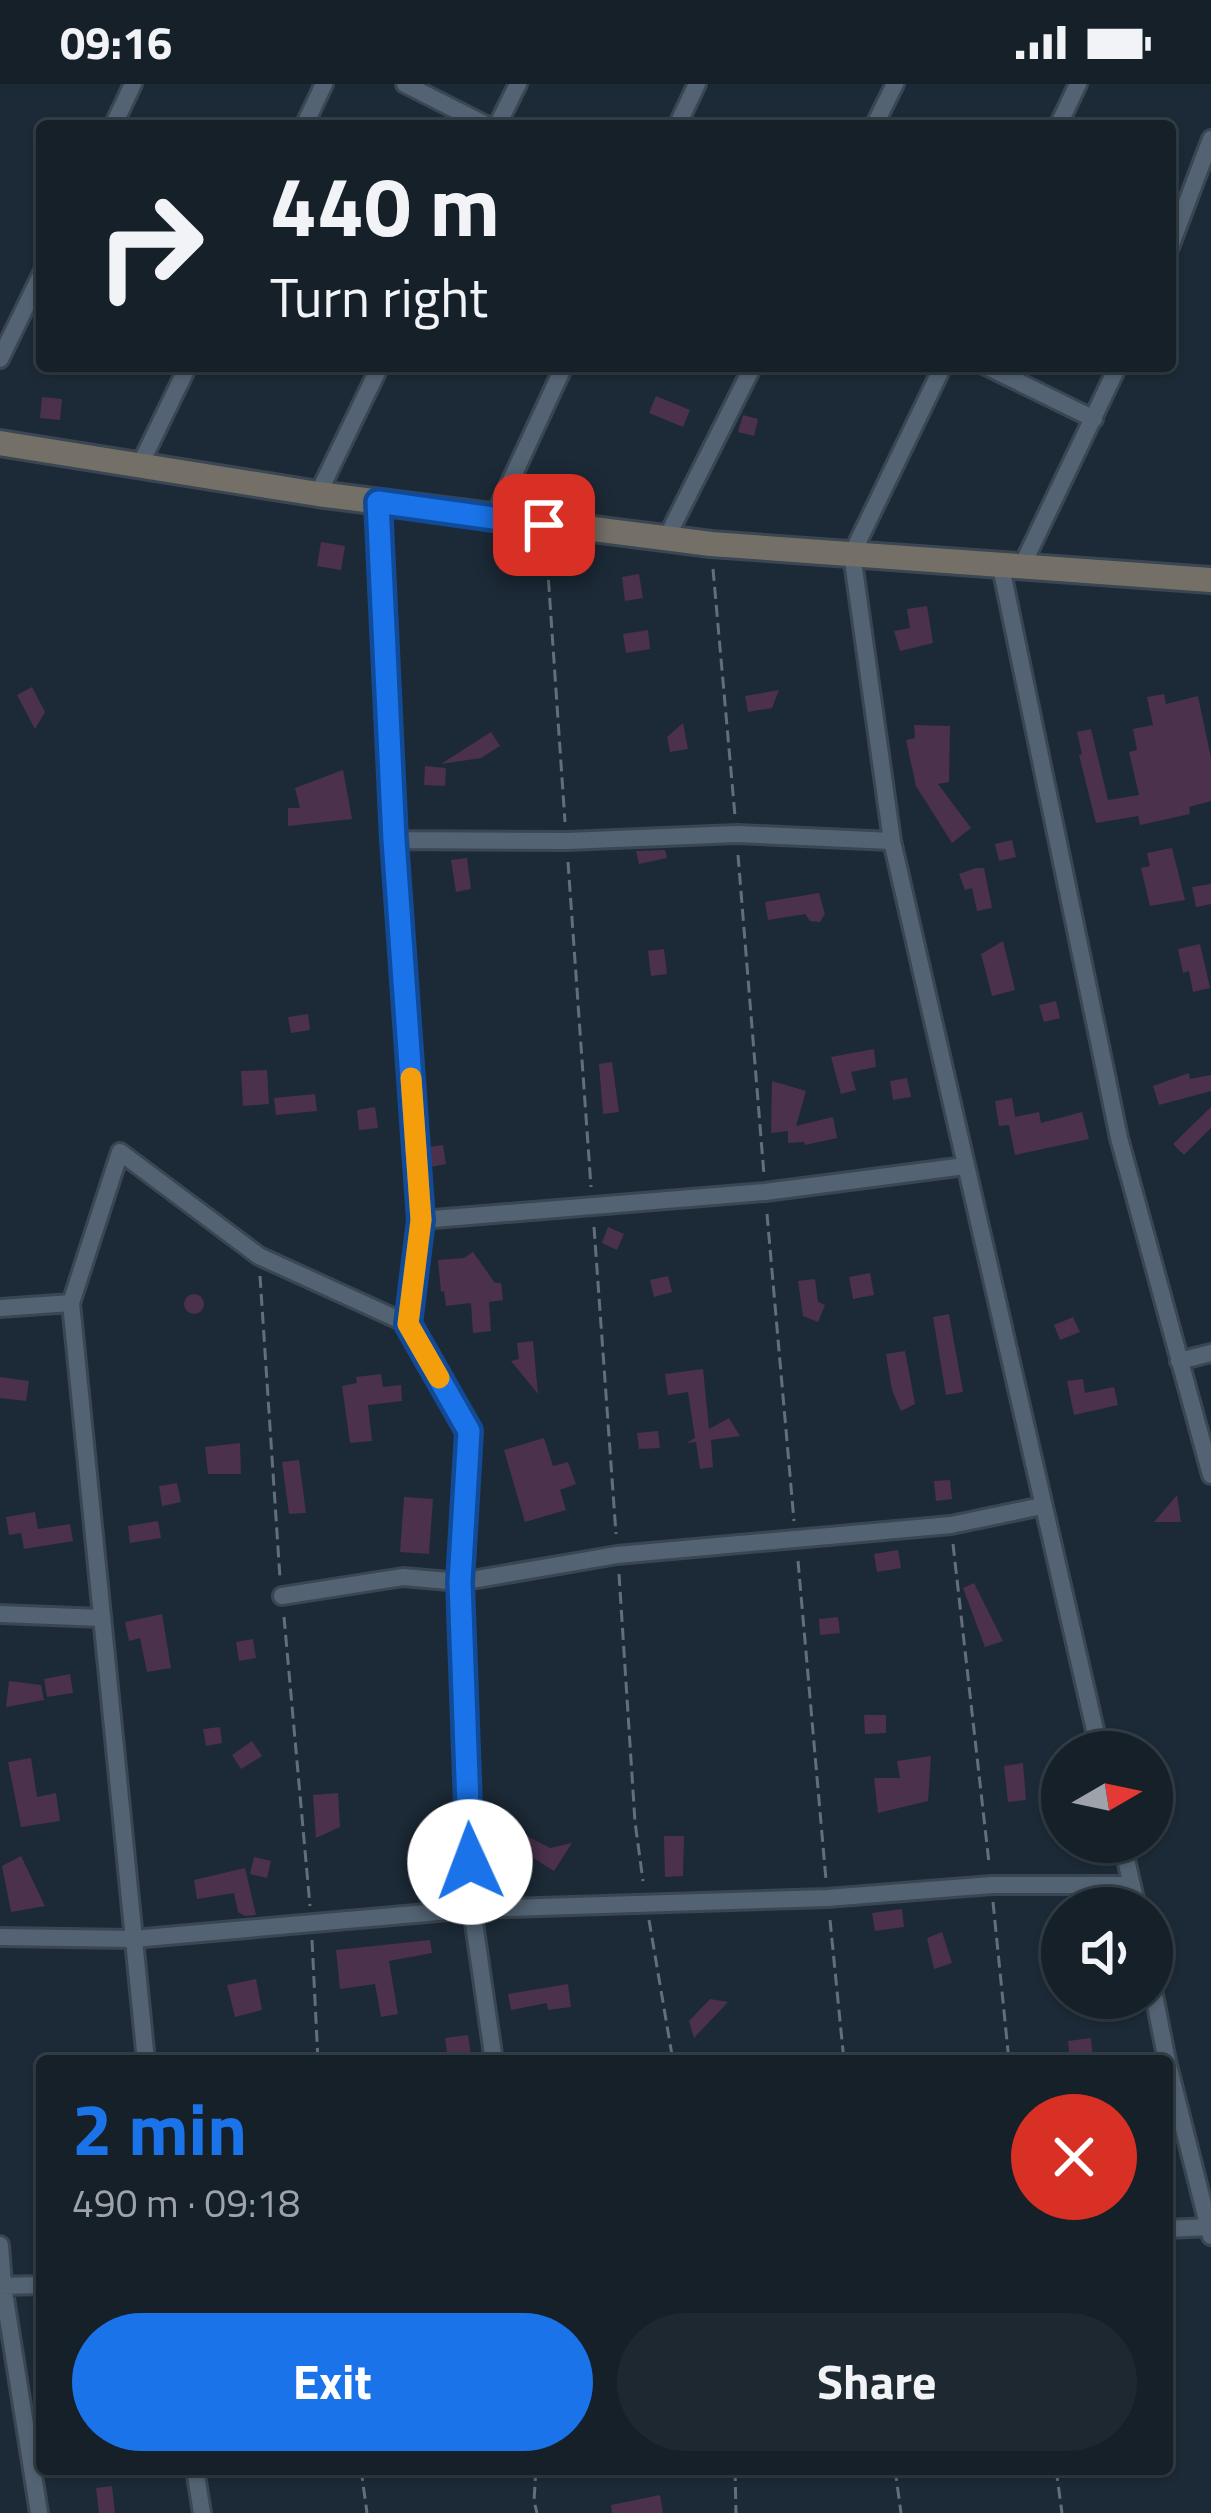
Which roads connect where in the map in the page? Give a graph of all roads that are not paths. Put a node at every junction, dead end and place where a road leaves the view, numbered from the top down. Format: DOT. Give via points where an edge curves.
graph roads {
  1 [pos="133,84"];
  2 [pos="324,84"];
  3 [pos="405,84"];
  4 [pos="518,84"];
  5 [pos="697,84"];
  6 [pos="895,84"];
  7 [pos="1078,84"];
  8 [pos="116,120"];
  9 [pos="307,120"];
  10 [pos="480,120"];
  11 [pos="497,120"];
  12 [pos="680,120"];
  13 [pos="877,120"];
  14 [pos="1061,120"];
  15 [pos="1211,139"];
  16 [pos="1176,232"];
  17 [pos="36,285"];
  18 [pos="0,359"];
  19 [pos="185,372"];
  20 [pos="377,372"];
  21 [pos="561,372"];
  22 [pos="750,372"];
  23 [pos="940,372"];
  24 [pos="998,372"];
  25 [pos="1115,372"];
  26 [pos="1094,419"];
  27 [pos="0,443"];
  28 [pos="140,467"];
  29 [pos="318,494"];
  30 [pos="378,502"];
  31 [pos="493,519"];
  32 [pos="666,539"];
  33 [pos="852,554"];
  34 [pos="1011,567"];
  35 [pos="1211,580"];
  36 [pos="394,840"];
  37 [pos="892,842"];
  38 [pos="964,1166"];
  39 [pos="421,1220"];
  40 [pos="71,1303"];
  41 [pos="0,1308"];
  42 [pos="408,1324"];
  43 [pos="1211,1353"];
  44 [pos="1179,1361"];
  45 [pos="1211,1475"];
  46 [pos="1042,1507"];
  47 [pos="460,1582"];
  48 [pos="282,1596"];
  49 [pos="0,1614"];
  50 [pos="102,1618"];
  51 [pos="1095,1731"];
  52 [pos="1127,1863"];
  53 [pos="1132,1885"];
  54 [pos="472,1909"];
  55 [pos="0,1937"];
  56 [pos="134,1939"];
  57 [pos="1159,2019"];
  58 [pos="145,2055"];
  59 [pos="493,2055"];
  60 [pos="1166,2055"];
  61 [pos="1173,2085"];
  62 [pos="1173,2229"];
  63 [pos="1210,2232"];
  64 [pos="0,2245"];
  65 [pos="36,2285"];
  66 [pos="1,2286"];
  67 [pos="196,2475"];
  68 [pos="39,2513"];
  69 [pos="202,2513"];
  1 -- 8 [label="street"];
  2 -- 9 [label="street"];
  3 -- 10 [label="street"];
  4 -- 11 [label="street"];
  5 -- 12 [label="street"];
  6 -- 13 [label="street"];
  7 -- 14 [label="street"];
  15 -- 16 [label="street"];
  17 -- 18 [label="street"];
  19 -- 28 [label="street"];
  20 -- 29 [label="street"];
  21 -- 31 [label="street"];
  22 -- 32 [label="street"];
  23 -- 33 [label="street"];
  24 -- 26 [label="street"];
  25 -- 26 [label="street"];
  26 -- 34 [label="street"];
  27 -- 28 [label="street"];
  28 -- 29 [label="street"];
  29 -- 30 [label="street"];
  30 -- 31 [label="street"];
  30 -- 36 [label="street"];
  31 -- 32 [label="street"];
  32 -- 33 [label="street"];
  33 -- 34 [label="street"];
  33 -- 37 [label="street"];
  34 -- 35 [label="street"];
  34 -- 44 [label="street" via="1119,1138"];
  36 -- 37 [label="street" via="736,834"];
  36 -- 39 [label="street"];
  37 -- 38 [label="street"];
  38 -- 39 [label="street" via="765,1192"];
  38 -- 46 [label="street"];
  39 -- 42 [label="street"];
  40 -- 41 [label="street"];
  40 -- 42 [label="street" via="120,1152 259,1256"];
  40 -- 50 [label="street"];
  42 -- 47 [label="street" via="469,1431"];
  43 -- 44 [label="street"];
  44 -- 45 [label="street"];
  46 -- 47 [label="street" via="951,1525 617,1555"];
  46 -- 51 [label="street"];
  47 -- 48 [label="street" via="403,1577"];
  47 -- 54 [label="street"];
  49 -- 50 [label="street"];
  50 -- 56 [label="street"];
  52 -- 53 [label="street"];
  53 -- 54 [label="street"];
  54 -- 56 [label="street"];
  54 -- 59 [label="street"];
  55 -- 56 [label="street"];
  56 -- 58 [label="street"];
  57 -- 60 [label="street"];
  61 -- 63 [label="street"];
  62 -- 63 [label="street"];
  64 -- 66 [label="street"];
  65 -- 66 [label="street"];
  66 -- 68 [label="street"];
  67 -- 69 [label="street"];
}
